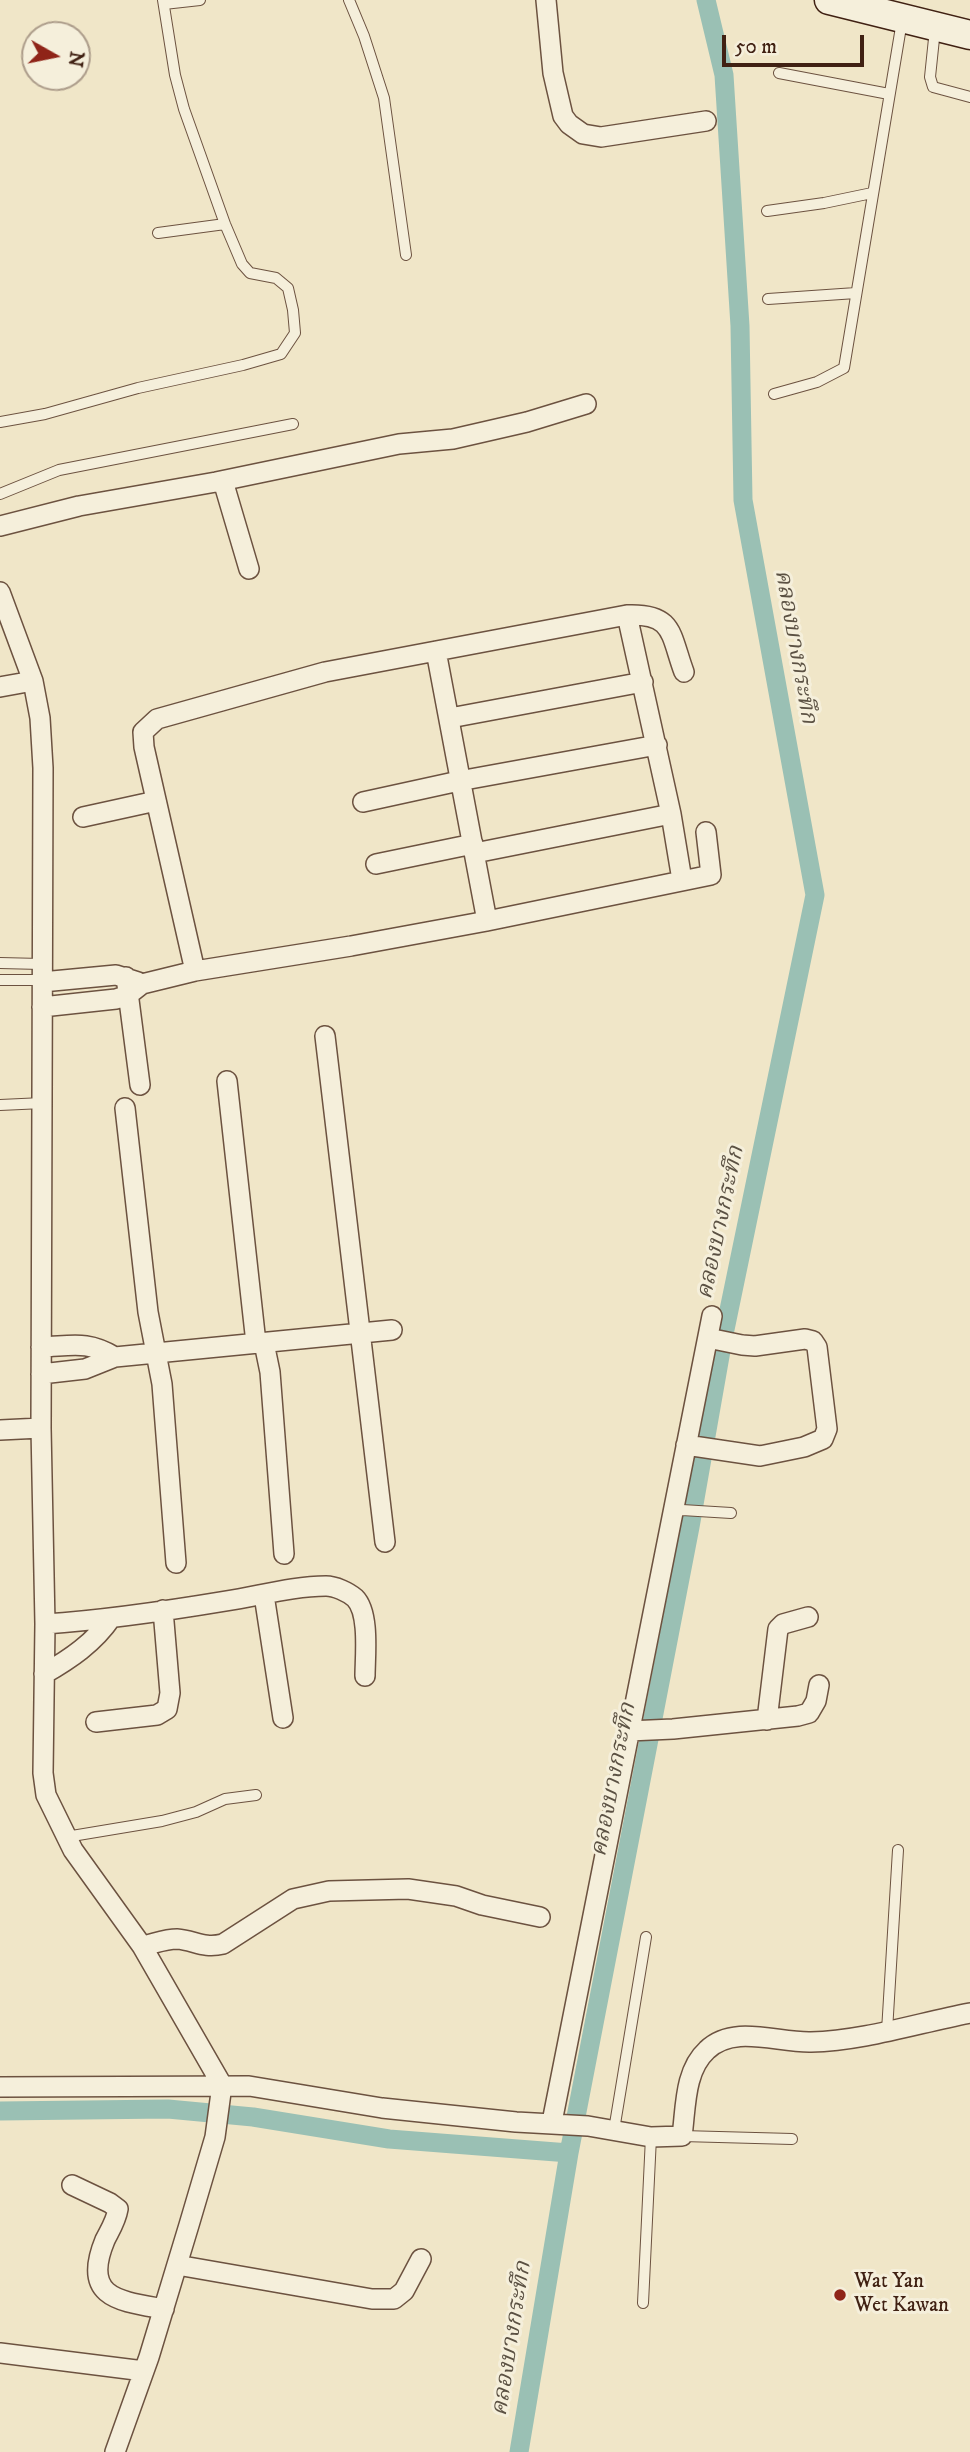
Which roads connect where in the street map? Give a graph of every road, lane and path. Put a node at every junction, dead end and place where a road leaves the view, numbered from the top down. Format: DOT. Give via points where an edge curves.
graph roads {
  1 [pos="200,0"];
  2 [pos="349,0"];
  3 [pos="546,0"];
  4 [pos="829,0"];
  5 [pos="163,2"];
  6 [pos="902,20"];
  7 [pos="935,27"];
  8 [pos="970,35"];
  9 [pos="779,73"];
  10 [pos="889,94"];
  11 [pos="970,97"];
  12 [pos="706,121"];
  13 [pos="872,192"];
  14 [pos="767,211"];
  15 [pos="225,224"];
  16 [pos="158,233"];
  17 [pos="406,255"];
  18 [pos="856,293"];
  19 [pos="768,299"];
  20 [pos="774,394"];
  21 [pos="586,404"];
  22 [pos="0,422"];
  23 [pos="293,424"];
  24 [pos="223,481"];
  25 [pos="0,494"];
  26 [pos="0,526"];
  27 [pos="249,569"];
  28 [pos="0,592"];
  29 [pos="627,615"];
  30 [pos="436,652"];
  31 [pos="684,671"];
  32 [pos="33,681"];
  33 [pos="643,682"];
  34 [pos="0,687"];
  35 [pos="450,718"];
  36 [pos="657,745"];
  37 [pos="459,781"];
  38 [pos="156,801"];
  39 [pos="363,802"];
  40 [pos="671,814"];
  41 [pos="83,817"];
  42 [pos="706,832"];
  43 [pos="474,848"];
  44 [pos="376,864"];
  45 [pos="682,880"];
  46 [pos="487,921"];
  47 [pos="0,963"];
  48 [pos="195,971"];
  49 [pos="42,975"];
  50 [pos="0,980"];
  51 [pos="132,985"];
  52 [pos="42,1007"];
  53 [pos="325,1036"];
  54 [pos="227,1081"];
  55 [pos="140,1085"];
  56 [pos="43,1103"];
  57 [pos="0,1105"];
  58 [pos="125,1108"];
  59 [pos="712,1316"];
  60 [pos="392,1330"];
  61 [pos="360,1332"];
  62 [pos="711,1338"];
  63 [pos="260,1343"];
  64 [pos="41,1347"];
  65 [pos="156,1353"];
  66 [pos="115,1357"];
  67 [pos="41,1374"];
  68 [pos="41,1428"];
  69 [pos="0,1430"];
  70 [pos="689,1445"];
  71 [pos="677,1511"];
  72 [pos="731,1513"];
  73 [pos="385,1542"];
  74 [pos="284,1554"];
  75 [pos="176,1563"];
  76 [pos="264,1595"];
  77 [pos="163,1610"];
  78 [pos="808,1617"];
  79 [pos="111,1618"];
  80 [pos="45,1624"];
  81 [pos="44,1674"];
  82 [pos="365,1676"];
  83 [pos="819,1685"];
  84 [pos="283,1717"];
  85 [pos="767,1720"];
  86 [pos="96,1722"];
  87 [pos="638,1731"];
  88 [pos="256,1795"];
  89 [pos="66,1837"];
  90 [pos="898,1850"];
  91 [pos="540,1917"];
  92 [pos="646,1937"];
  93 [pos="142,1946"];
  94 [pos="970,2013"];
  95 [pos="887,2031"];
  96 [pos="0,2087"];
  97 [pos="221,2094"];
  98 [pos="558,2123"];
  99 [pos="614,2130"];
  100 [pos="682,2136"];
  101 [pos="651,2137"];
  102 [pos="792,2139"];
  103 [pos="72,2185"];
  104 [pos="421,2259"];
  105 [pos="177,2265"];
  106 [pos="643,2302"];
  107 [pos="164,2309"];
  108 [pos="0,2353"];
  109 [pos="144,2371"];
  110 [pos="115,2452"];
  1 -- 5 [label="lane"];
  2 -- 17 [label="lane" via="384,98"];
  3 -- 12 [label="street" via="553,73 563,116 576,129 601,137"];
  4 -- 6 [label="main road"];
  5 -- 15 [label="lane" via="184,109"];
  6 -- 7 [label="main road"];
  6 -- 10 [label="lane"];
  7 -- 8 [label="main road"];
  7 -- 11 [label="lane" via="933,87"];
  9 -- 10 [label="lane"];
  10 -- 13 [label="lane"];
  13 -- 14 [label="lane"];
  13 -- 18 [label="lane"];
  15 -- 16 [label="lane"];
  15 -- 22 [label="lane" via="250,273 276,278 288,288 295,333 281,354 45,415"];
  18 -- 19 [label="lane"];
  18 -- 20 [label="lane" via="844,368 817,382"];
  21 -- 24 [label="street" via="453,439 399,444"];
  23 -- 25 [label="lane" via="59,470"];
  24 -- 26 [label="street" via="79,506"];
  24 -- 27 [label="street"];
  28 -- 32 [label="street"];
  29 -- 30 [label="street"];
  29 -- 31 [label="street" via="647,614 666,624"];
  29 -- 33 [label="street"];
  30 -- 35 [label="street"];
  30 -- 38 [label="street" via="325,672 157,719 143,732"];
  32 -- 34 [label="street"];
  32 -- 49 [label="street" via="43,768"];
  33 -- 35 [label="street"];
  33 -- 36 [label="street"];
  35 -- 37 [label="street"];
  36 -- 37 [label="street"];
  36 -- 40 [label="street"];
  37 -- 39 [label="street"];
  37 -- 43 [label="street"];
  38 -- 41 [label="street"];
  38 -- 48 [label="street"];
  40 -- 43 [label="street"];
  40 -- 45 [label="street"];
  42 -- 45 [label="street" via="711,875"];
  43 -- 44 [label="street"];
  43 -- 46 [label="street"];
  45 -- 46 [label="street"];
  46 -- 48 [label="street"];
  47 -- 49 [label="lane"];
  48 -- 51 [label="street"];
  49 -- 50 [label="lane"];
  49 -- 51 [label="street" via="103,976"];
  49 -- 52 [label="street"];
  51 -- 52 [label="street" via="116,999"];
  51 -- 55 [label="street"];
  52 -- 56 [label="street"];
  53 -- 61 [label="street"];
  54 -- 63 [label="street"];
  56 -- 57 [label="lane"];
  56 -- 64 [label="street"];
  58 -- 65 [label="street"];
  59 -- 62 [label="street"];
  60 -- 61 [label="street"];
  61 -- 63 [label="street"];
  61 -- 73 [label="street"];
  62 -- 70 [label="street"];
  62 -- 70 [label="street" via="742,1345 813,1340 827,1429 823,1439 804,1447 760,1456"];
  63 -- 65 [label="street"];
  63 -- 74 [label="street" via="270,1371"];
  64 -- 66 [label="street" via="98,1346"];
  64 -- 67 [label="street"];
  65 -- 66 [label="street"];
  65 -- 75 [label="street"];
  66 -- 67 [label="street" via="85,1369"];
  67 -- 68 [label="street"];
  68 -- 69 [label="street"];
  68 -- 80 [label="street"];
  70 -- 71 [label="street"];
  71 -- 72 [label="lane"];
  71 -- 87 [label="street"];
  76 -- 77 [label="street"];
  76 -- 82 [label="street" via="329,1586 357,1600 365,1619"];
  76 -- 84 [label="street"];
  77 -- 79 [label="street"];
  77 -- 86 [label="street" via="170,1693 167,1709 157,1715"];
  78 -- 85 [label="street" via="778,1629"];
  79 -- 80 [label="street"];
  79 -- 81 [label="street" via="100,1635"];
  80 -- 81 [label="street"];
  81 -- 89 [label="street" via="43,1773 46,1795"];
  83 -- 85 [label="street" via="809,1713"];
  85 -- 87 [label="street"];
  87 -- 98 [label="street"];
  88 -- 89 [label="lane" via="225,1799 162,1821"];
  89 -- 93 [label="street"];
  90 -- 95 [label="lane"];
  91 -- 93 [label="street" via="408,1889 329,1891 293,1899 213,1947 179,1939"];
  92 -- 99 [label="lane"];
  93 -- 97 [label="street"];
  94 -- 95 [label="street"];
  95 -- 100 [label="street" via="810,2042 727,2037 706,2051 689,2078"];
  96 -- 97 [label="street"];
  97 -- 98 [label="street" via="249,2086 382,2108"];
  97 -- 105 [label="street" via="215,2137"];
  98 -- 99 [label="street"];
  99 -- 101 [label="street"];
  100 -- 101 [label="street"];
  100 -- 102 [label="lane"];
  101 -- 106 [label="lane"];
  103 -- 107 [label="street" via="118,2209 96,2270 107,2293 117,2300"];
  104 -- 105 [label="street" via="394,2300"];
  105 -- 107 [label="street"];
  107 -- 109 [label="street"];
  108 -- 109 [label="street"];
  109 -- 110 [label="street"];
}
